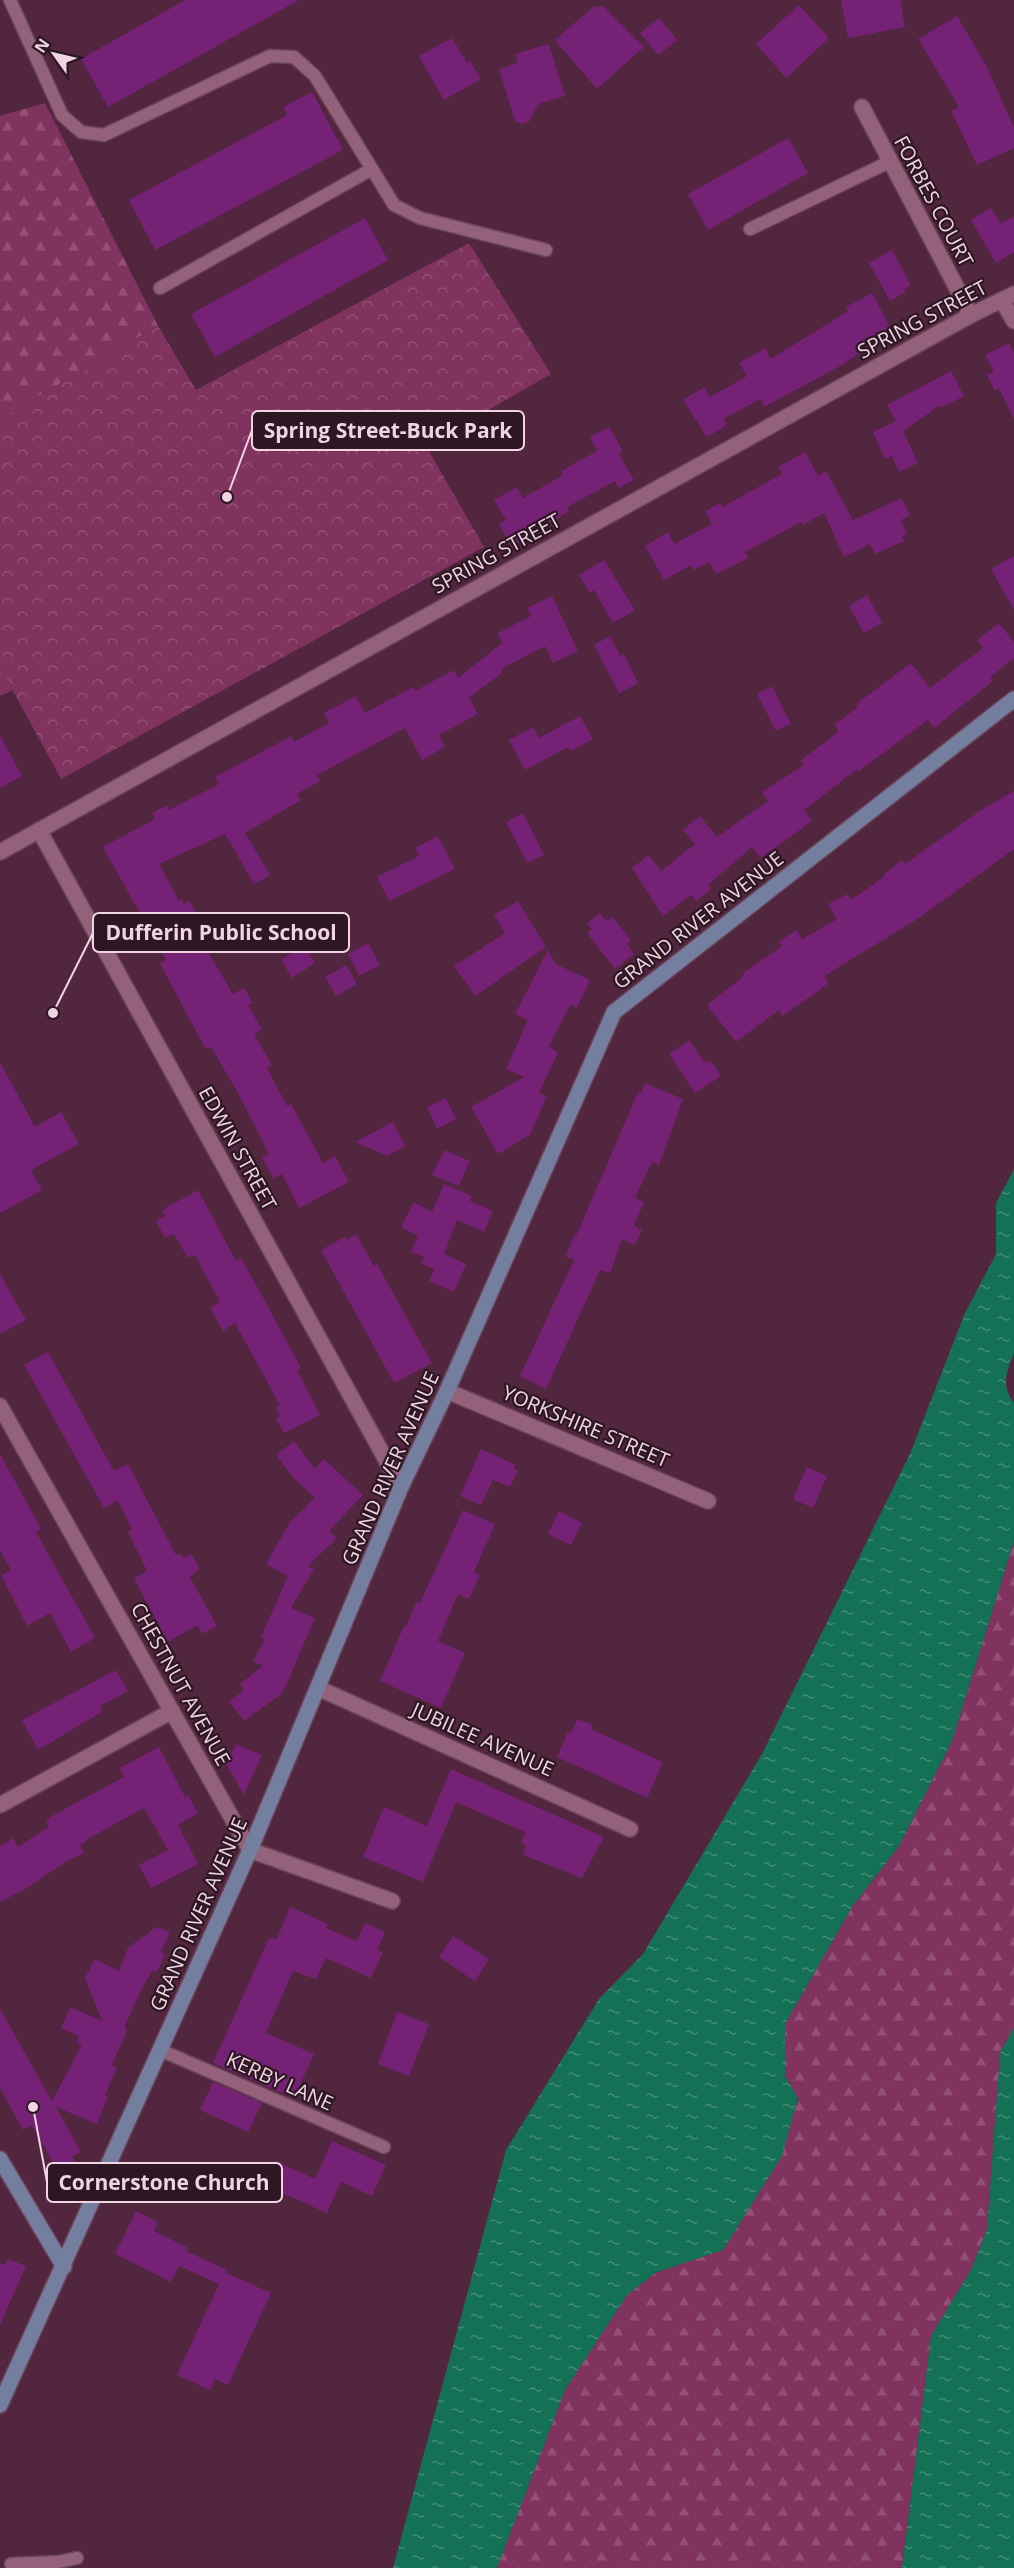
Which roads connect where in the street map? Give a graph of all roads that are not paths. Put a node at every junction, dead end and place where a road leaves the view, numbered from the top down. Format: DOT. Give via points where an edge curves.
graph roads {
  1 [pos="10,0"];
  2 [pos="862,107"];
  3 [pos="889,162"];
  4 [pos="372,169"];
  5 [pos="750,229"];
  6 [pos="546,249"];
  7 [pos="160,288"];
  8 [pos="1008,298"];
  9 [pos="971,315"];
  10 [pos="1014,321"];
  11 [pos="1014,699"];
  12 [pos="39,830"];
  13 [pos="0,852"];
  14 [pos="447,1391"];
  15 [pos="0,1407"];
  16 [pos="401,1487"];
  17 [pos="708,1502"];
  18 [pos="318,1688"];
  19 [pos="172,1711"];
  20 [pos="0,1805"];
  21 [pos="630,1829"];
  22 [pos="250,1850"];
  23 [pos="392,1901"];
  24 [pos="160,2050"];
  25 [pos="384,2147"];
  26 [pos="0,2159"];
  27 [pos="63,2267"];
  28 [pos="0,2405"];
  29 [pos="0,2557"];
  30 [pos="77,2558"];
  31 [pos="15,2567"];
  1 -- 4 [label="lane" via="62,114 81,132 104,135 270,56 294,57 315,76"];
  2 -- 3 [label="street, FORBES COURT"];
  3 -- 5 [label="lane"];
  3 -- 9 [label="street, FORBES COURT"];
  4 -- 6 [label="lane" via="394,205 420,218"];
  4 -- 7 [label="lane"];
  8 -- 9 [label="street, SPRING STREET"];
  8 -- 10 [label="street"];
  9 -- 12 [label="street, SPRING STREET"];
  11 -- 14 [label="street, GRAND RIVER AVENUE" via="614,1012"];
  12 -- 13 [label="street, SPRING STREET"];
  12 -- 16 [label="street, EDWIN STREET"];
  14 -- 16 [label="street, GRAND RIVER AVENUE"];
  14 -- 17 [label="street, YORKSHIRE STREET"];
  15 -- 19 [label="street, CHESTNUT AVENUE"];
  16 -- 18 [label="street, GRAND RIVER AVENUE"];
  18 -- 21 [label="street, JUBILEE AVENUE"];
  18 -- 22 [label="street, GRAND RIVER AVENUE"];
  19 -- 20 [label="street"];
  19 -- 22 [label="street, CHESTNUT AVENUE"];
  22 -- 23 [label="street"];
  22 -- 24 [label="street, GRAND RIVER AVENUE"];
  24 -- 25 [label="lane, KERBY LANE"];
  24 -- 27 [label="street, GRAND RIVER AVENUE"];
  26 -- 27 [label="street"];
  27 -- 28 [label="street, GRAND RIVER AVENUE"];
  29 -- 31 [label="lane"];
  30 -- 31 [label="lane"];
}
